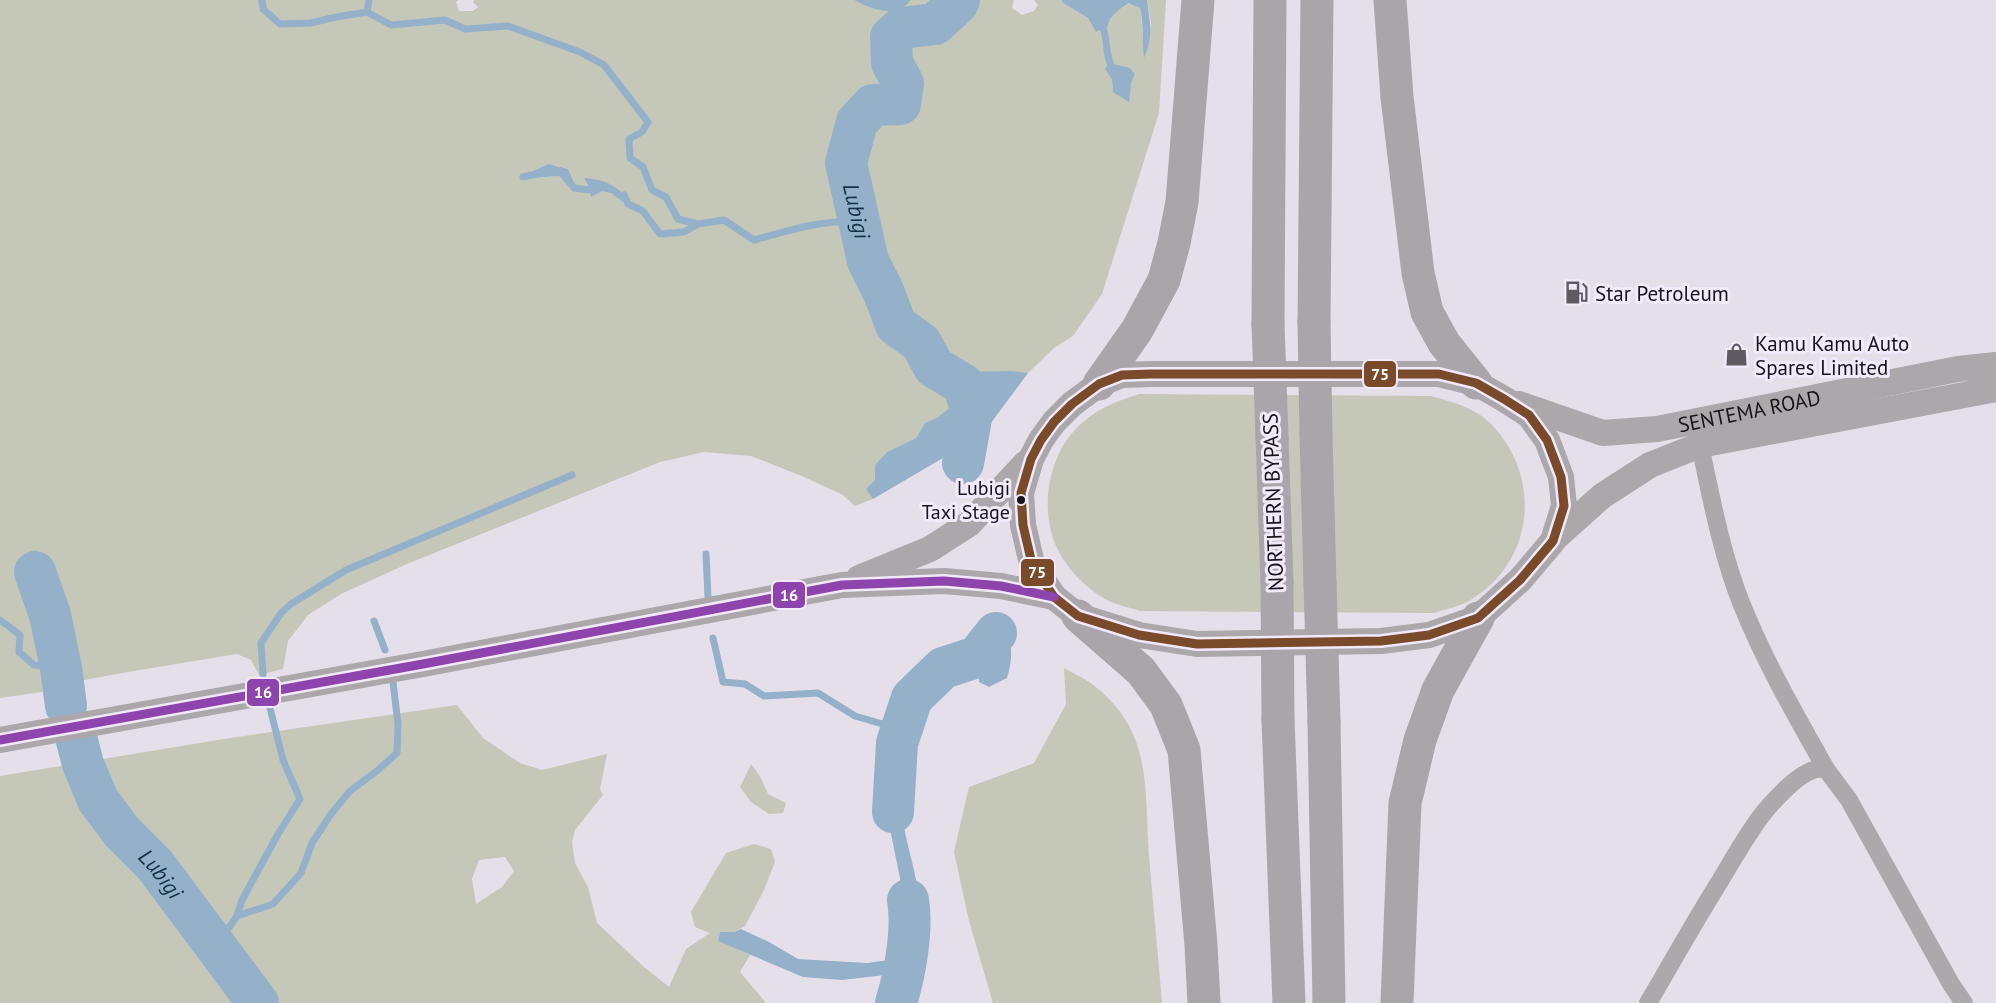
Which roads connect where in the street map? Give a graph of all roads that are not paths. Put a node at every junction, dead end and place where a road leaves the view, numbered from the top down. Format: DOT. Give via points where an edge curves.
graph roads {
  1 [pos="1198,0"];
  2 [pos="1270,0"];
  3 [pos="1317,0"];
  4 [pos="1390,0"];
  5 [pos="1996,365"];
  6 [pos="1476,383"];
  7 [pos="1099,384"];
  8 [pos="1996,389"];
  9 [pos="1504,399"];
  10 [pos="1700,445"];
  11 [pos="1031,459"];
  12 [pos="1553,541"];
  13 [pos="842,585"];
  14 [pos="1066,606"];
  15 [pos="1478,618"];
  16 [pos="0,740"];
  17 [pos="1826,769"];
  18 [pos="1204,1003"];
  19 [pos="1289,1003"];
  20 [pos="1329,1003"];
  21 [pos="1397,1003"];
  22 [pos="1648,1003"];
  23 [pos="1964,1003"];
  1 -- 7 [label="highway" via="1182,201 1174,243 1164,280 1137,330"];
  2 -- 19 [label="highway, NORTHERN BYPASS, bridge" via="1268,324"];
  3 -- 20 [label="highway, bridge" via="1314,322"];
  4 -- 6 [label="highway" via="1418,273 1427,312 1444,343"];
  5 -- 9 [label="main road, SENTEMA ROAD" via="1958,369 1657,429 1603,433"];
  6 -- 7 [label="main road" via="1439,374 1151,374 1122,375"];
  6 -- 9 [label="main road"];
  7 -- 11 [label="main road" via="1054,422"];
  8 -- 10 [label="main road, SENTEMA ROAD"];
  9 -- 12 [label="main road" via="1528,415 1547,440 1561,477 1564,506"];
  10 -- 12 [label="main road, SENTEMA ROAD" via="1650,465 1602,496"];
  10 -- 17 [label="street" via="1742,603 1798,721"];
  11 -- 13 [label="main road" via="969,524 930,549"];
  11 -- 14 [label="main road" via="1021,493 1032,564"];
  12 -- 15 [label="main road, SENTEMA ROAD" via="1520,580"];
  13 -- 14 [label="main road" via="944,581 1001,586"];
  13 -- 16 [label="main road"];
  14 -- 15 [label="main road" via="1139,635 1197,644 1381,641 1429,635"];
  14 -- 18 [label="highway" via="1141,671 1166,705 1184,750"];
  15 -- 21 [label="highway" via="1438,690 1420,740 1405,803"];
  17 -- 22 [label="street" via="1819,767 1808,772 1764,813"];
  17 -- 23 [label="street" via="1849,800"];
}
